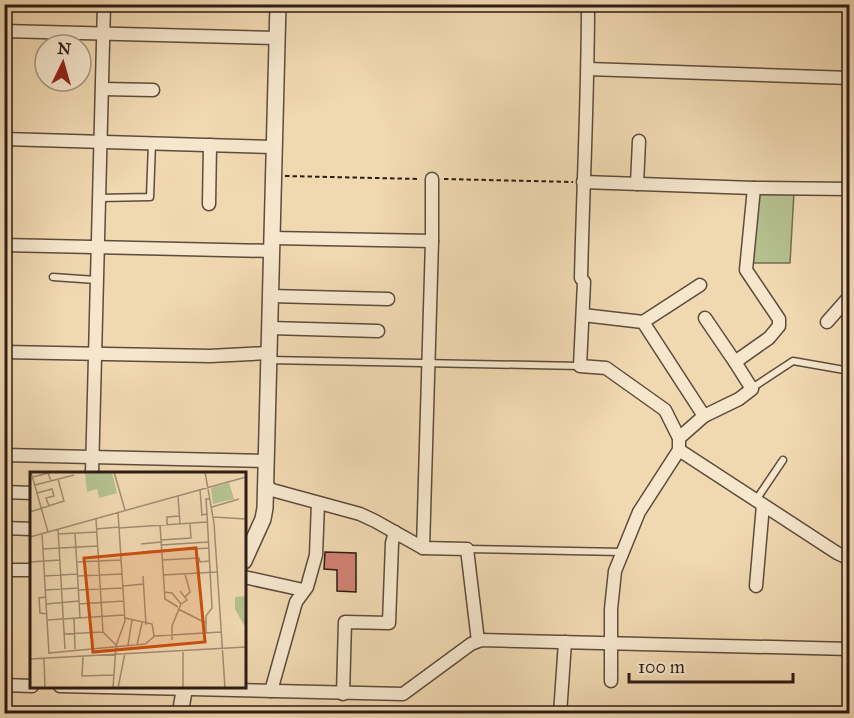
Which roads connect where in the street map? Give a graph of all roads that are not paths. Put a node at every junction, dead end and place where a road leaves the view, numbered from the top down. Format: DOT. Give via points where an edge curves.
graph roads {
  1 [pos="104,4"];
  2 [pos="278,4"];
  3 [pos="588,4"];
  4 [pos="4,31"];
  5 [pos="103,33"];
  6 [pos="277,38"];
  7 [pos="588,69"];
  8 [pos="849,78"];
  9 [pos="103,89"];
  10 [pos="153,90"];
  11 [pos="4,139"];
  12 [pos="101,141"];
  13 [pos="639,141"];
  14 [pos="152,143"];
  15 [pos="210,145"];
  16 [pos="274,147"];
  17 [pos="432,179"];
  18 [pos="583,182"];
  19 [pos="637,184"];
  20 [pos="754,188"];
  21 [pos="849,189"];
  22 [pos="99,198"];
  23 [pos="209,204"];
  24 [pos="432,241"];
  25 [pos="4,245"];
  26 [pos="272,245"];
  27 [pos="98,247"];
  28 [pos="53,277"];
  29 [pos="97,280"];
  30 [pos="700,285"];
  31 [pos="270,296"];
  32 [pos="849,296"];
  33 [pos="388,298"];
  34 [pos="583,315"];
  35 [pos="705,318"];
  36 [pos="643,322"];
  37 [pos="827,322"];
  38 [pos="269,328"];
  39 [pos="378,331"];
  40 [pos="4,352"];
  41 [pos="95,354"];
  42 [pos="268,357"];
  43 [pos="735,362"];
  44 [pos="428,364"];
  45 [pos="580,366"];
  46 [pos="849,372"];
  47 [pos="752,389"];
  48 [pos="704,417"];
  49 [pos="679,444"];
  50 [pos="4,455"];
  51 [pos="93,458"];
  52 [pos="783,460"];
  53 [pos="266,462"];
  54 [pos="92,472"];
  55 [pos="266,485"];
  56 [pos="4,492"];
  57 [pos="30,493"];
  58 [pos="759,502"];
  59 [pos="318,503"];
  60 [pos="4,528"];
  61 [pos="30,529"];
  62 [pos="394,532"];
  63 [pos="423,548"];
  64 [pos="467,549"];
  65 [pos="622,552"];
  66 [pos="246,557"];
  67 [pos="849,559"];
  68 [pos="4,570"];
  69 [pos="30,570"];
  70 [pos="246,577"];
  71 [pos="756,586"];
  72 [pos="303,590"];
  73 [pos="478,641"];
  74 [pos="565,642"];
  75 [pos="612,643"];
  76 [pos="849,649"];
  77 [pos="611,681"];
  78 [pos="4,685"];
  79 [pos="30,686"];
  80 [pos="184,688"];
  81 [pos="271,691"];
  82 [pos="343,694"];
  83 [pos="180,714"];
  84 [pos="560,714"];
  1 -- 5 [label="street"];
  2 -- 6 [label="street"];
  3 -- 7 [label="street"];
  4 -- 5 [label="street"];
  5 -- 6 [label="street"];
  5 -- 9 [label="street"];
  6 -- 16 [label="street"];
  7 -- 8 [label="street"];
  7 -- 18 [label="street"];
  9 -- 10 [label="street"];
  9 -- 12 [label="street"];
  11 -- 12 [label="street"];
  12 -- 14 [label="street"];
  12 -- 22 [label="street"];
  13 -- 19 [label="street"];
  14 -- 15 [label="street"];
  14 -- 22 [label="lane" via="150,197"];
  15 -- 16 [label="street"];
  15 -- 23 [label="street"];
  16 -- 26 [label="street"];
  17 -- 24 [label="street"];
  18 -- 19 [label="street"];
  18 -- 34 [label="street"];
  19 -- 20 [label="street"];
  20 -- 21 [label="street"];
  20 -- 43 [label="street" via="746,270 779,319 779,326"];
  22 -- 27 [label="street"];
  24 -- 26 [label="street"];
  24 -- 44 [label="street"];
  25 -- 27 [label="street"];
  26 -- 27 [label="street"];
  26 -- 31 [label="street"];
  27 -- 29 [label="street"];
  28 -- 29 [label="lane"];
  29 -- 41 [label="street"];
  30 -- 36 [label="street"];
  31 -- 33 [label="street"];
  31 -- 38 [label="street"];
  32 -- 37 [label="street"];
  34 -- 36 [label="street"];
  34 -- 45 [label="street"];
  35 -- 43 [label="street"];
  36 -- 48 [label="street"];
  38 -- 39 [label="street"];
  38 -- 42 [label="street"];
  40 -- 41 [label="street"];
  41 -- 42 [label="street"];
  41 -- 51 [label="street"];
  42 -- 44 [label="lane"];
  42 -- 53 [label="street"];
  43 -- 47 [label="street"];
  44 -- 45 [label="lane"];
  44 -- 63 [label="street"];
  45 -- 49 [label="street" via="606,368 665,410"];
  46 -- 47 [label="lane" via="793,361"];
  47 -- 48 [label="street"];
  48 -- 49 [label="street"];
  49 -- 58 [label="street"];
  49 -- 65 [label="street" via="639,512"];
  50 -- 51 [label="street"];
  51 -- 53 [label="street"];
  51 -- 54 [label="street"];
  52 -- 58 [label="lane"];
  53 -- 55 [label="street"];
  55 -- 59 [label="street"];
  55 -- 66 [label="street" via="263,519"];
  56 -- 57 [label="street"];
  58 -- 67 [label="street"];
  58 -- 71 [label="street"];
  59 -- 62 [label="street" via="360,514"];
  59 -- 72 [label="street" via="316,555"];
  60 -- 61 [label="street"];
  62 -- 63 [label="street"];
  62 -- 82 [label="street" via="390,623 345,622"];
  63 -- 64 [label="street"];
  64 -- 65 [label="lane"];
  64 -- 73 [label="street"];
  65 -- 75 [label="street" via="612,593"];
  68 -- 69 [label="street"];
  70 -- 72 [label="street"];
  72 -- 81 [label="street" via="296,602"];
  73 -- 74 [label="street"];
  73 -- 82 [label="street" via="403,694"];
  74 -- 75 [label="street"];
  74 -- 84 [label="street"];
  75 -- 76 [label="street"];
  75 -- 77 [label="street"];
  78 -- 79 [label="street"];
  80 -- 81 [label="street"];
  80 -- 83 [label="street"];
  81 -- 82 [label="street"];
}
